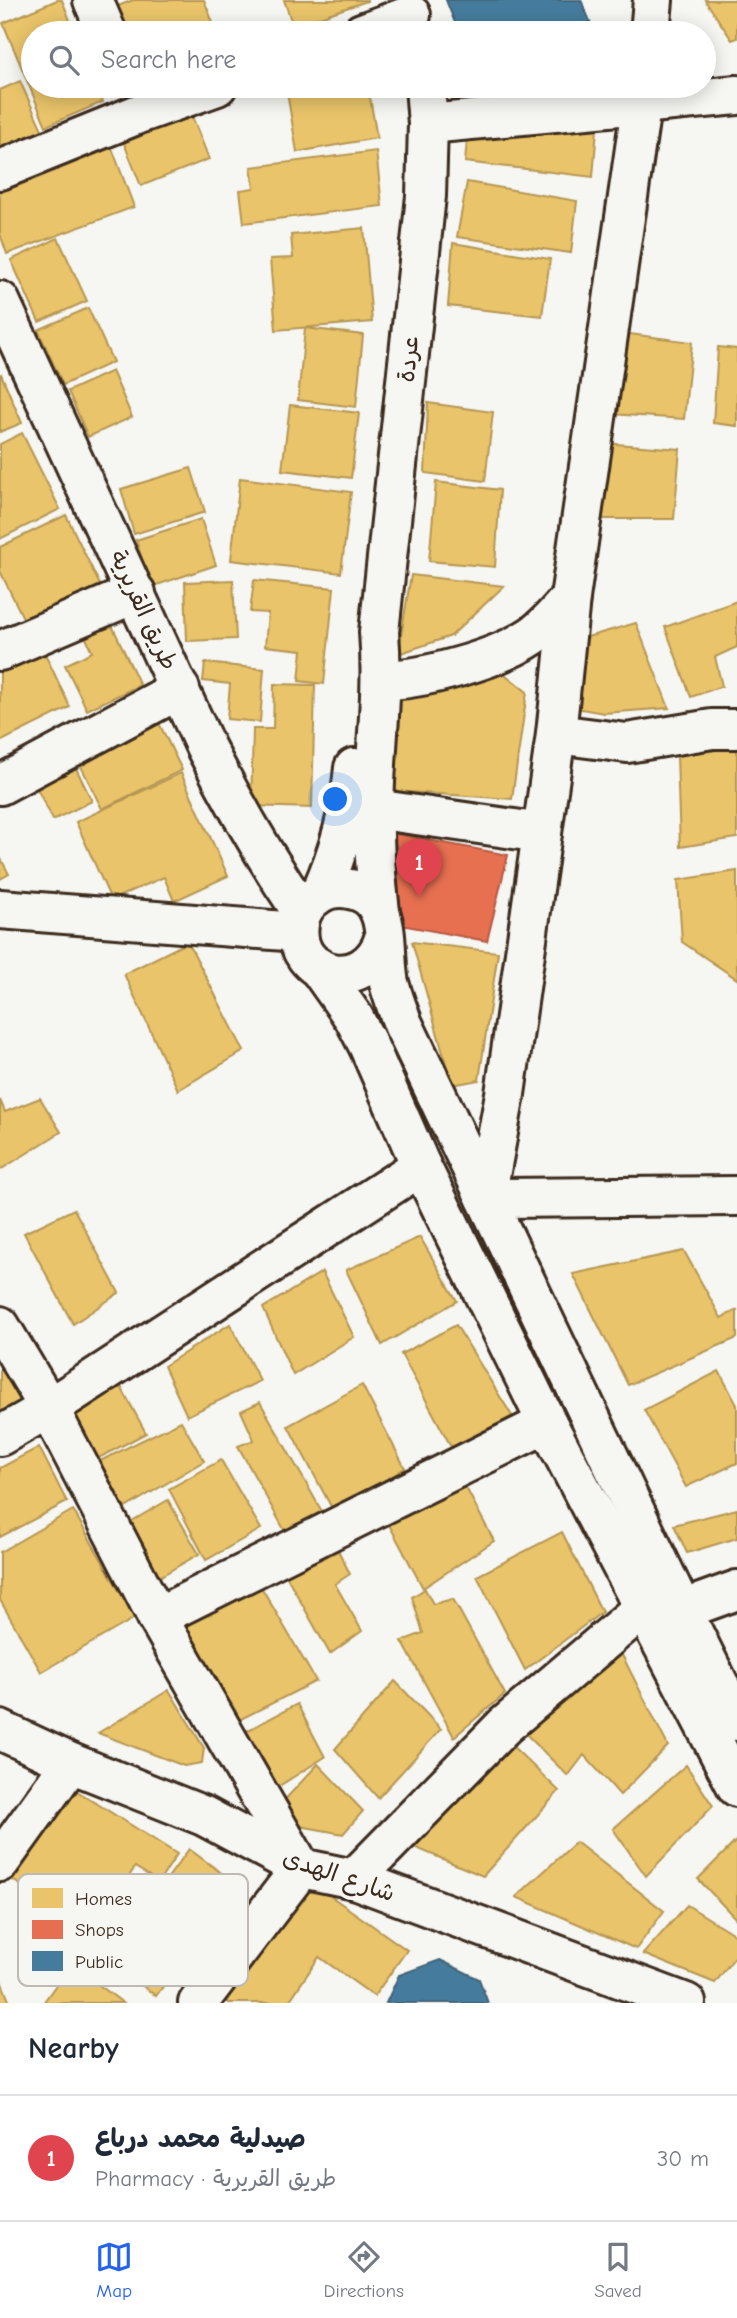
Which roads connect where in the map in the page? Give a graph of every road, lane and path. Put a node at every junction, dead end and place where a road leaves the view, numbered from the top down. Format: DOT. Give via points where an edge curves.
graph roads {
  1 [pos="93,0"];
  2 [pos="102,21"];
  3 [pos="716,95"];
  4 [pos="737,95"];
  5 [pos="426,98"];
  6 [pos="620,98"];
  7 [pos="642,98"];
  8 [pos="135,100"];
  9 [pos="428,124"];
  10 [pos="0,170"];
  11 [pos="5,322"];
  12 [pos="136,593"];
  13 [pos="570,598"];
  14 [pos="379,632"];
  15 [pos="0,652"];
  16 [pos="382,680"];
  17 [pos="180,690"];
  18 [pos="737,729"];
  19 [pos="556,734"];
  20 [pos="0,785"];
  21 [pos="374,809"];
  22 [pos="542,833"];
  23 [pos="0,909"];
  24 [pos="307,912"];
  25 [pos="382,926"];
  26 [pos="318,967"];
  27 [pos="421,1166"];
  28 [pos="737,1196"];
  29 [pos="486,1198"];
  30 [pos="0,1326"];
  31 [pos="49,1408"];
  32 [pos="547,1423"];
  33 [pos="0,1436"];
  34 [pos="737,1590"];
  35 [pos="642,1609"];
  36 [pos="682,1610"];
  37 [pos="157,1617"];
  38 [pos="737,1720"];
  39 [pos="0,1730"];
  40 [pos="71,1763"];
  41 [pos="737,1787"];
  42 [pos="0,1862"];
  43 [pos="301,1868"];
  44 [pos="354,1879"];
  45 [pos="248,1937"];
  46 [pos="211,1986"];
  47 [pos="198,2003"];
  48 [pos="686,2003"];
  1 -- 2 [label="street"];
  3 -- 4 [label="street"];
  5 -- 9 [label="street, عردة"];
  6 -- 9 [label="street"];
  7 -- 13 [label="street"];
  8 -- 10 [label="street"];
  9 -- 14 [label="street, عردة" via="426,196"];
  11 -- 12 [label="street, طريق القريرية"];
  12 -- 15 [label="street"];
  12 -- 17 [label="street, طريق القريرية"];
  13 -- 16 [label="street" via="547,624 519,644 440,672"];
  13 -- 19 [label="street"];
  14 -- 16 [label="street"];
  14 -- 24 [label="street" via="365,676 345,826 339,849"];
  16 -- 21 [label="street"];
  17 -- 20 [label="street"];
  17 -- 24 [label="street, طريق القريرية" via="235,805 267,860"];
  18 -- 19 [label="street" via="627,743"];
  19 -- 22 [label="street"];
  21 -- 22 [label="street"];
  21 -- 25 [label="street"];
  22 -- 29 [label="street"];
  23 -- 24 [label="street"];
  24 -- 25 [label="street" via="332,888 355,889 365,894"];
  24 -- 26 [label="street" via="301,946"];
  25 -- 26 [label="street" via="380,951 353,973 329,973"];
  25 -- 29 [label="street" via="389,983 399,1014"];
  26 -- 27 [label="street" via="363,1036"];
  27 -- 31 [label="street"];
  27 -- 32 [label="street"];
  28 -- 29 [label="street"];
  29 -- 36 [label="street"];
  30 -- 31 [label="street"];
  31 -- 33 [label="street"];
  31 -- 37 [label="street"];
  32 -- 35 [label="street"];
  32 -- 37 [label="street"];
  34 -- 36 [label="street"];
  35 -- 41 [label="street"];
  35 -- 44 [label="street" via="504,1726"];
  36 -- 38 [label="street"];
  37 -- 43 [label="street"];
  39 -- 40 [label="street, شارع الهدى"];
  40 -- 42 [label="street"];
  40 -- 43 [label="street, شارع الهدى" via="204,1816"];
  43 -- 44 [label="street, شارع الهدى"];
  43 -- 45 [label="street"];
  44 -- 48 [label="street, شارع الهدى"];
  46 -- 47 [label="street"];
}
